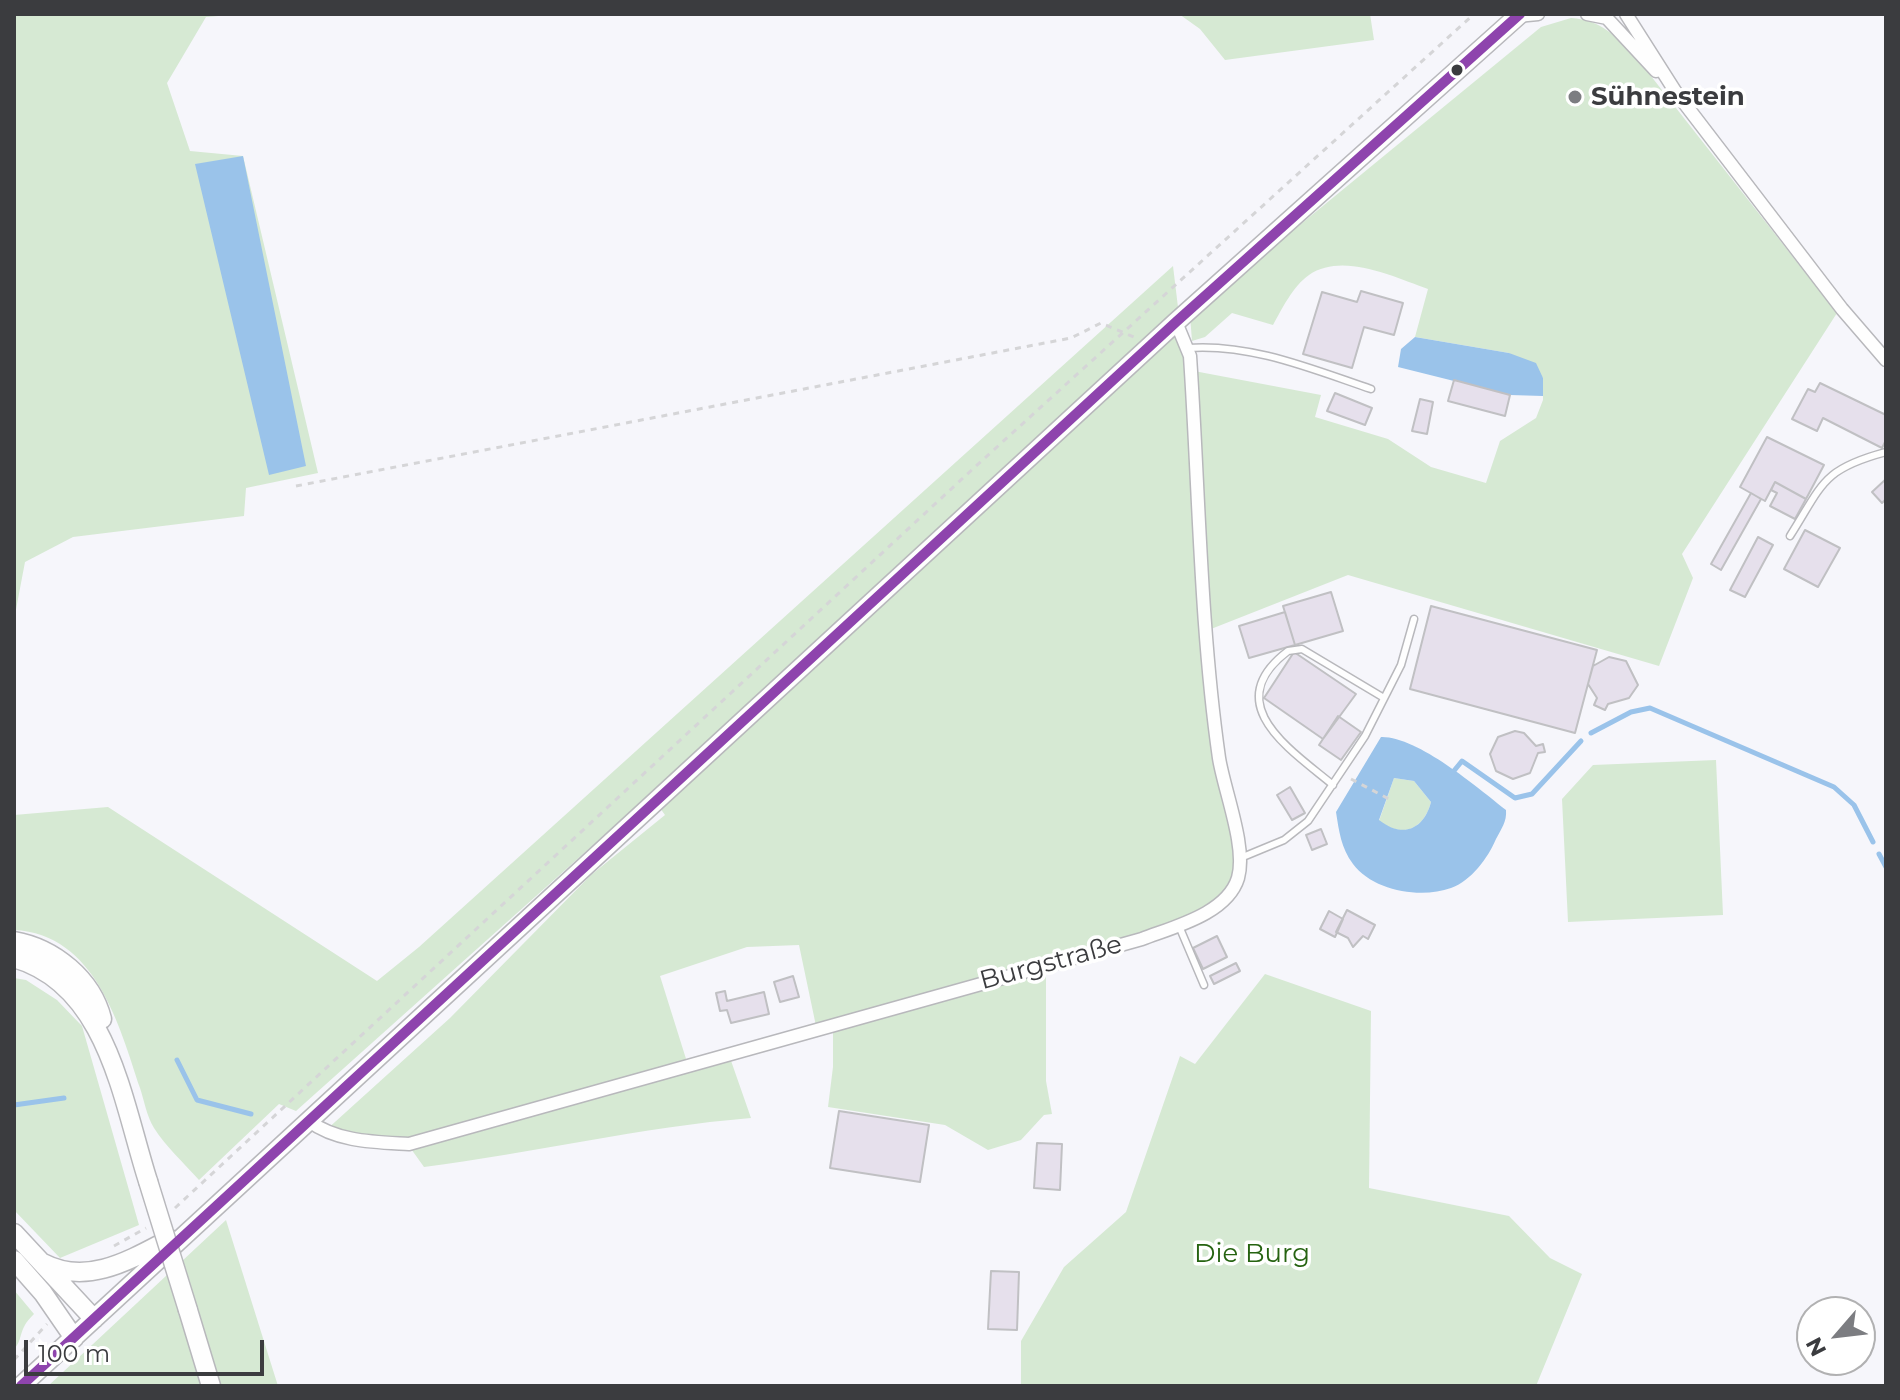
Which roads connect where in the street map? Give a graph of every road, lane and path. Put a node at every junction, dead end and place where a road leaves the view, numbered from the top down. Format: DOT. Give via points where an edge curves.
graph roads {
  1 [pos="1474,14"];
  2 [pos="1538,14"];
  3 [pos="1587,14"];
  4 [pos="1626,14"];
  5 [pos="1519,15"];
  6 [pos="1605,16"];
  7 [pos="1675,91"];
  8 [pos="1176,322"];
  9 [pos="1123,332"];
  10 [pos="1151,345"];
  11 [pos="1187,348"];
  12 [pos="1886,360"];
  13 [pos="1371,389"];
  14 [pos="1886,452"];
  15 [pos="296,486"];
  16 [pos="1790,536"];
  17 [pos="1414,619"];
  18 [pos="1384,698"];
  19 [pos="1340,774"];
  20 [pos="1333,785"];
  21 [pos="1389,799"];
  22 [pos="1238,859"];
  23 [pos="1178,925"];
  24 [pos="14,941"];
  25 [pos="14,958"];
  26 [pos="1204,985"];
  27 [pos="103,1041"];
  28 [pos="309,1121"];
  29 [pos="169,1212"];
  30 [pos="157,1220"];
  31 [pos="187,1231"];
  32 [pos="14,1233"];
  33 [pos="105,1250"];
  34 [pos="14,1260"];
  35 [pos="43,1263"];
  36 [pos="57,1314"];
  37 [pos="94,1319"];
  38 [pos="74,1338"];
  39 [pos="14,1360"];
  40 [pos="21,1386"];
  41 [pos="211,1386"];
  1 -- 9 [label="path"];
  2 -- 5 [label="street"];
  3 -- 6 [label="street"];
  4 -- 7 [label="street"];
  5 -- 8 [label="main road"];
  6 -- 7 [label="street"];
  7 -- 12 [label="street"];
  8 -- 10 [label="main road"];
  8 -- 11 [label="street, Burgstraße"];
  9 -- 10 [label="path"];
  9 -- 15 [label="path" via="1101,323 1071,338"];
  9 -- 29 [label="path"];
  10 -- 28 [label="main road"];
  11 -- 13 [label="lane" via="1228,348 1281,359"];
  11 -- 22 [label="street, Burgstraße" via="1219,757"];
  14 -- 16 [label="lane" via="1829,475"];
  17 -- 18 [label="lane" via="1401,665"];
  18 -- 19 [label="lane"];
  18 -- 20 [label="lane" via="1302,649 1288,651 1269,673 1260,692 1265,722 1276,738"];
  19 -- 20 [label="lane"];
  19 -- 21 [label="path"];
  20 -- 22 [label="lane" via="1308,821 1284,840"];
  22 -- 23 [label="street, Burgstraße" via="1238,878 1229,892 1215,906"];
  23 -- 26 [label="lane"];
  23 -- 28 [label="street, Burgstraße" via="409,1144 324,1132"];
  24 -- 27 [label="main road" via="72,969 101,1015"];
  25 -- 27 [label="main road" via="44,970 74,992"];
  27 -- 41 [label="main road, bridge"];
  28 -- 31 [label="main road"];
  30 -- 33 [label="path"];
  31 -- 35 [label="main road" via="85,1274"];
  31 -- 37 [label="main road"];
  32 -- 35 [label="main road"];
  34 -- 36 [label="main road"];
  35 -- 37 [label="main road"];
  36 -- 38 [label="main road"];
  36 -- 39 [label="path"];
  37 -- 38 [label="main road"];
  38 -- 40 [label="main road"];
}
